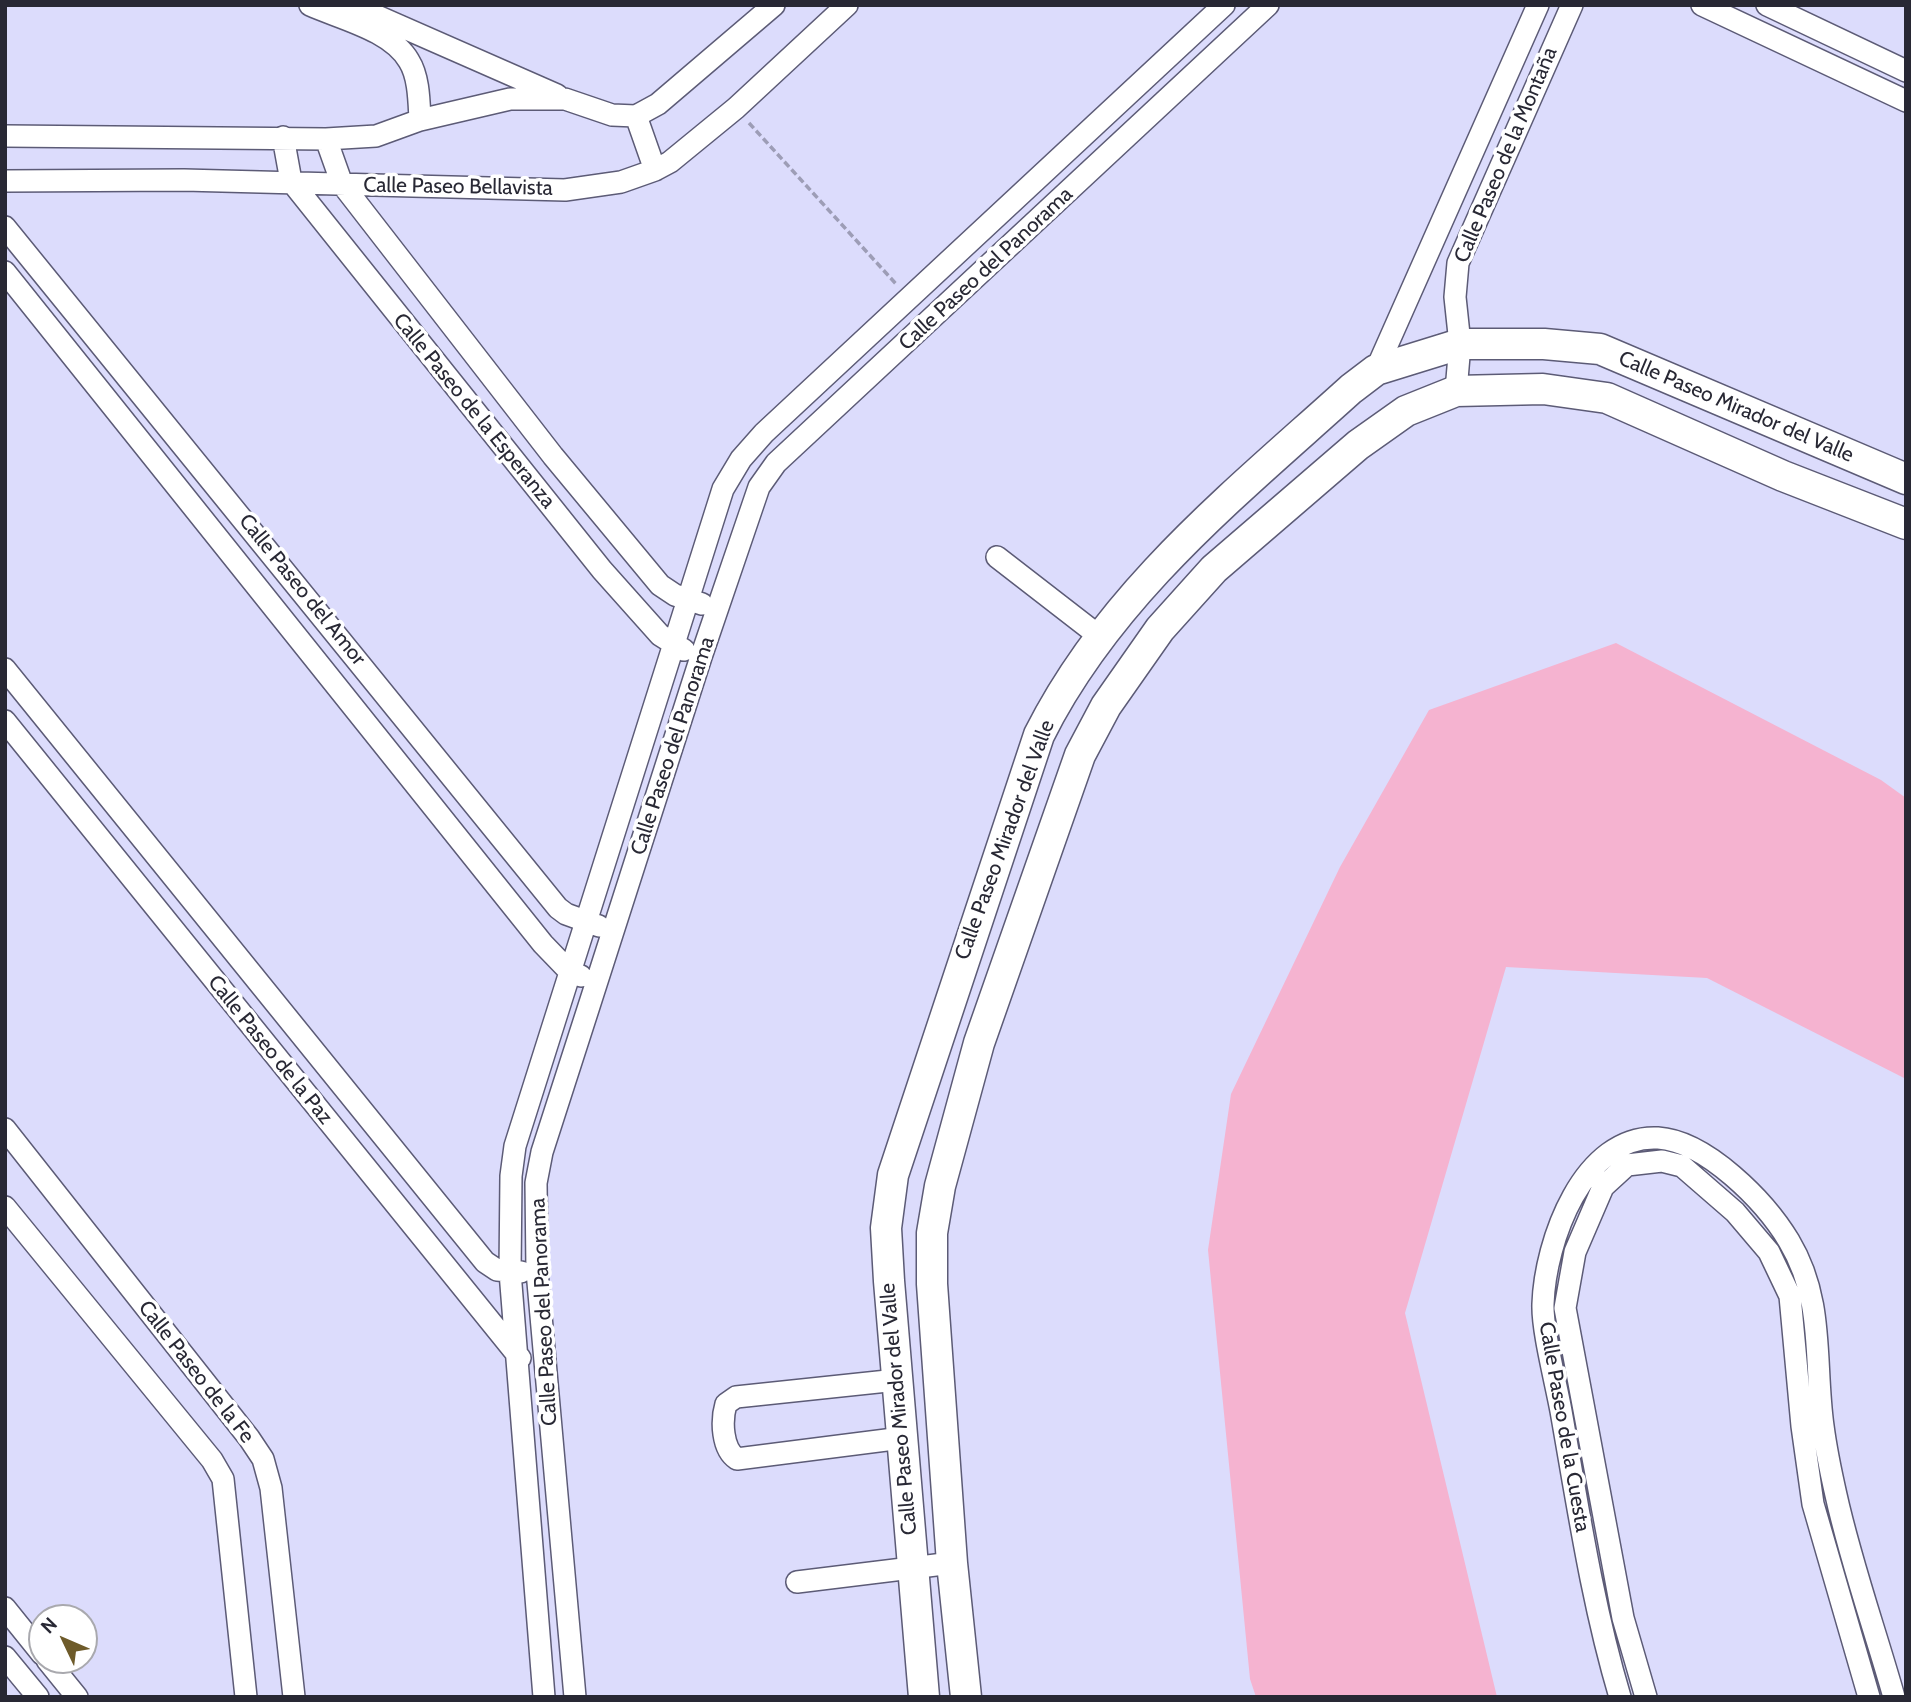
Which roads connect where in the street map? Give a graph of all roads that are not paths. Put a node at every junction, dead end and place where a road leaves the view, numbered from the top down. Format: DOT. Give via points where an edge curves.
graph roads {
  1 [pos="310,5"];
  2 [pos="352,5"];
  3 [pos="774,5"];
  4 [pos="847,5"];
  5 [pos="1224,5"];
  6 [pos="1268,5"];
  7 [pos="1538,5"];
  8 [pos="1572,5"];
  9 [pos="1702,5"];
  10 [pos="1767,5"];
  11 [pos="1906,71"];
  12 [pos="565,99"];
  13 [pos="1906,101"];
  14 [pos="636,116"];
  15 [pos="421,120"];
  16 [pos="5,136"];
  17 [pos="283,137"];
  18 [pos="326,139"];
  19 [pos="655,170"];
  20 [pos="5,181"];
  21 [pos="291,181"];
  22 [pos="342,184"];
  23 [pos="5,227"];
  24 [pos="5,272"];
  25 [pos="1460,344"];
  26 [pos="1376,370"];
  27 [pos="1457,391"];
  28 [pos="1801,437"];
  29 [pos="1783,476"];
  30 [pos="1906,479"];
  31 [pos="1906,524"];
  32 [pos="998,557"];
  33 [pos="690,601"];
  34 [pos="718,609"];
  35 [pos="1099,636"];
  36 [pos="673,646"];
  37 [pos="701,657"];
  38 [pos="5,669"];
  39 [pos="5,721"];
  40 [pos="587,923"];
  41 [pos="614,930"];
  42 [pos="570,972"];
  43 [pos="596,983"];
  44 [pos="939,1029"];
  45 [pos="979,1043"];
  46 [pos="5,1129"];
  47 [pos="1577,1188"];
  48 [pos="1596,1199"];
  49 [pos="5,1207"];
  50 [pos="537,1271"];
  51 [pos="510,1272"];
  52 [pos="545,1356"];
  53 [pos="518,1358"];
  54 [pos="897,1380"];
  55 [pos="1812,1426"];
  56 [pos="902,1438"];
  57 [pos="952,1563"];
  58 [pos="913,1568"];
  59 [pos="797,1582"];
  60 [pos="5,1608"];
  61 [pos="1623,1618"];
  62 [pos="1599,1624"];
  63 [pos="28,1637"];
  64 [pos="5,1657"];
  65 [pos="58,1674"];
  66 [pos="38,1697"];
  67 [pos="77,1697"];
  68 [pos="246,1697"];
  69 [pos="294,1697"];
  70 [pos="544,1697"];
  71 [pos="575,1697"];
  72 [pos="924,1697"];
  73 [pos="966,1697"];
  74 [pos="1620,1697"];
  75 [pos="1646,1697"];
  76 [pos="1869,1697"];
  77 [pos="1895,1697"];
  1 -- 15 [label="street" via="389,39 409,61"];
  2 -- 12 [label="street"];
  3 -- 14 [label="street" via="658,104"];
  4 -- 19 [label="street, Calle Paseo Bellavista" via="736,108"];
  5 -- 33 [label="street, Calle Paseo del Panorama" via="764,433 723,489"];
  6 -- 34 [label="street, Calle Paseo del Panorama" via="776,463 760,487"];
  7 -- 26 [label="street, Calle Paseo de la Montaña"];
  8 -- 25 [label="street, Calle Paseo de la Montaña" via="1458,263 1455,297"];
  9 -- 13 [label="street"];
  10 -- 11 [label="street"];
  12 -- 14 [label="street" via="612,116"];
  12 -- 15 [label="street" via="510,99"];
  14 -- 19 [label="street"];
  15 -- 18 [label="street" via="376,136"];
  16 -- 17 [label="street"];
  17 -- 18 [label="street"];
  17 -- 21 [label="street, Calle Paseo de la Esperanza"];
  18 -- 22 [label="street, Calle Paseo de la Esperanza"];
  19 -- 22 [label="street, Calle Paseo Bellavista" via="621,182 565,190"];
  20 -- 21 [label="street, Calle Paseo Bellavista"];
  21 -- 22 [label="street, Calle Paseo Bellavista"];
  21 -- 36 [label="street, Calle Paseo de la Esperanza" via="602,570"];
  22 -- 33 [label="street, Calle Paseo de la Esperanza" via="553,456 660,585"];
  23 -- 40 [label="street, Calle Paseo del Amor" via="558,908"];
  24 -- 42 [label="street, Calle Paseo del Amor"];
  25 -- 26 [label="street, Calle Paseo Mirador del Valle"];
  25 -- 27 [label="street, Calle Paseo de la Montaña"];
  25 -- 28 [label="street, Calle Paseo Mirador del Valle" via="1600,349"];
  26 -- 35 [label="street, Calle Paseo Mirador del Valle" via="1185,540"];
  27 -- 29 [label="street, Calle Paseo Mirador del Valle" via="1543,389 1607,398"];
  27 -- 45 [label="street, Calle Paseo Mirador del Valle" via="1406,411 1358,445 1214,569 1153,639 1106,706 1080,755"];
  28 -- 29 [label="street"];
  28 -- 30 [label="street, Calle Paseo Mirador del Valle"];
  29 -- 31 [label="street, Calle Paseo Mirador del Valle"];
  32 -- 35 [label="street"];
  33 -- 34 [label="street, Calle Paseo de la Esperanza"];
  33 -- 36 [label="street, Calle Paseo del Panorama"];
  34 -- 37 [label="street, Calle Paseo del Panorama"];
  35 -- 44 [label="street, Calle Paseo Mirador del Valle" via="1039,736"];
  36 -- 37 [label="street, Calle Paseo de la Esperanza"];
  36 -- 40 [label="street, Calle Paseo del Panorama"];
  37 -- 41 [label="street, Calle Paseo del Panorama"];
  38 -- 51 [label="street, Calle Paseo de la Paz" via="485,1262"];
  39 -- 53 [label="street, Calle Paseo de la Paz"];
  40 -- 41 [label="street, Calle Paseo del Amor"];
  40 -- 42 [label="street, Calle Paseo del Panorama"];
  41 -- 43 [label="street, Calle Paseo del Panorama"];
  42 -- 43 [label="street, Calle Paseo del Amor"];
  42 -- 51 [label="street, Calle Paseo del Panorama" via="515,1146"];
  43 -- 50 [label="street, Calle Paseo del Panorama" via="542,1152 536,1183"];
  44 -- 45 [label="street"];
  44 -- 54 [label="street, Calle Paseo Mirador del Valle" via="893,1175 886,1228"];
  45 -- 57 [label="street, Calle Paseo Mirador del Valle" via="940,1186 932,1233"];
  46 -- 69 [label="street, Calle Paseo de la Fe" via="263,1460 271,1488"];
  47 -- 48 [label="street"];
  47 -- 55 [label="street, Calle Paseo de la Cuesta" via="1619,1146 1642,1138 1694,1147 1752,1194 1789,1241 1812,1290"];
  47 -- 62 [label="street, Calle Paseo de la Cuesta" via="1554,1245 1542,1305"];
  48 -- 55 [label="street, Calle Paseo de la Cuesta" via="1627,1165 1662,1160 1682,1166 1735,1212 1769,1252 1790,1296"];
  48 -- 61 [label="street, Calle Paseo de la Cuesta" via="1576,1252 1565,1308"];
  49 -- 68 [label="street, Calle Paseo de la Fe" via="223,1479"];
  50 -- 51 [label="street"];
  50 -- 52 [label="street, Calle Paseo del Panorama"];
  51 -- 53 [label="street, Calle Paseo del Panorama"];
  52 -- 53 [label="street"];
  52 -- 71 [label="street, Calle Paseo del Panorama"];
  53 -- 70 [label="street, Calle Paseo del Panorama"];
  54 -- 56 [label="street, Calle Paseo Mirador del Valle"];
  54 -- 56 [label="street" via="736,1397 726,1404 726,1447 737,1459"];
  55 -- 76 [label="street, Calle Paseo de la Cuesta" via="1813,1504"];
  55 -- 77 [label="street, Calle Paseo de la Cuesta"];
  56 -- 58 [label="street, Calle Paseo Mirador del Valle"];
  57 -- 58 [label="street"];
  57 -- 73 [label="street, Calle Paseo Mirador del Valle"];
  58 -- 59 [label="street"];
  58 -- 72 [label="street, Calle Paseo Mirador del Valle"];
  60 -- 63 [label="street"];
  61 -- 62 [label="street"];
  61 -- 75 [label="street, Calle Paseo de la Cuesta"];
  62 -- 74 [label="street, Calle Paseo de la Cuesta"];
  64 -- 66 [label="street"];
  65 -- 67 [label="street"];
}
